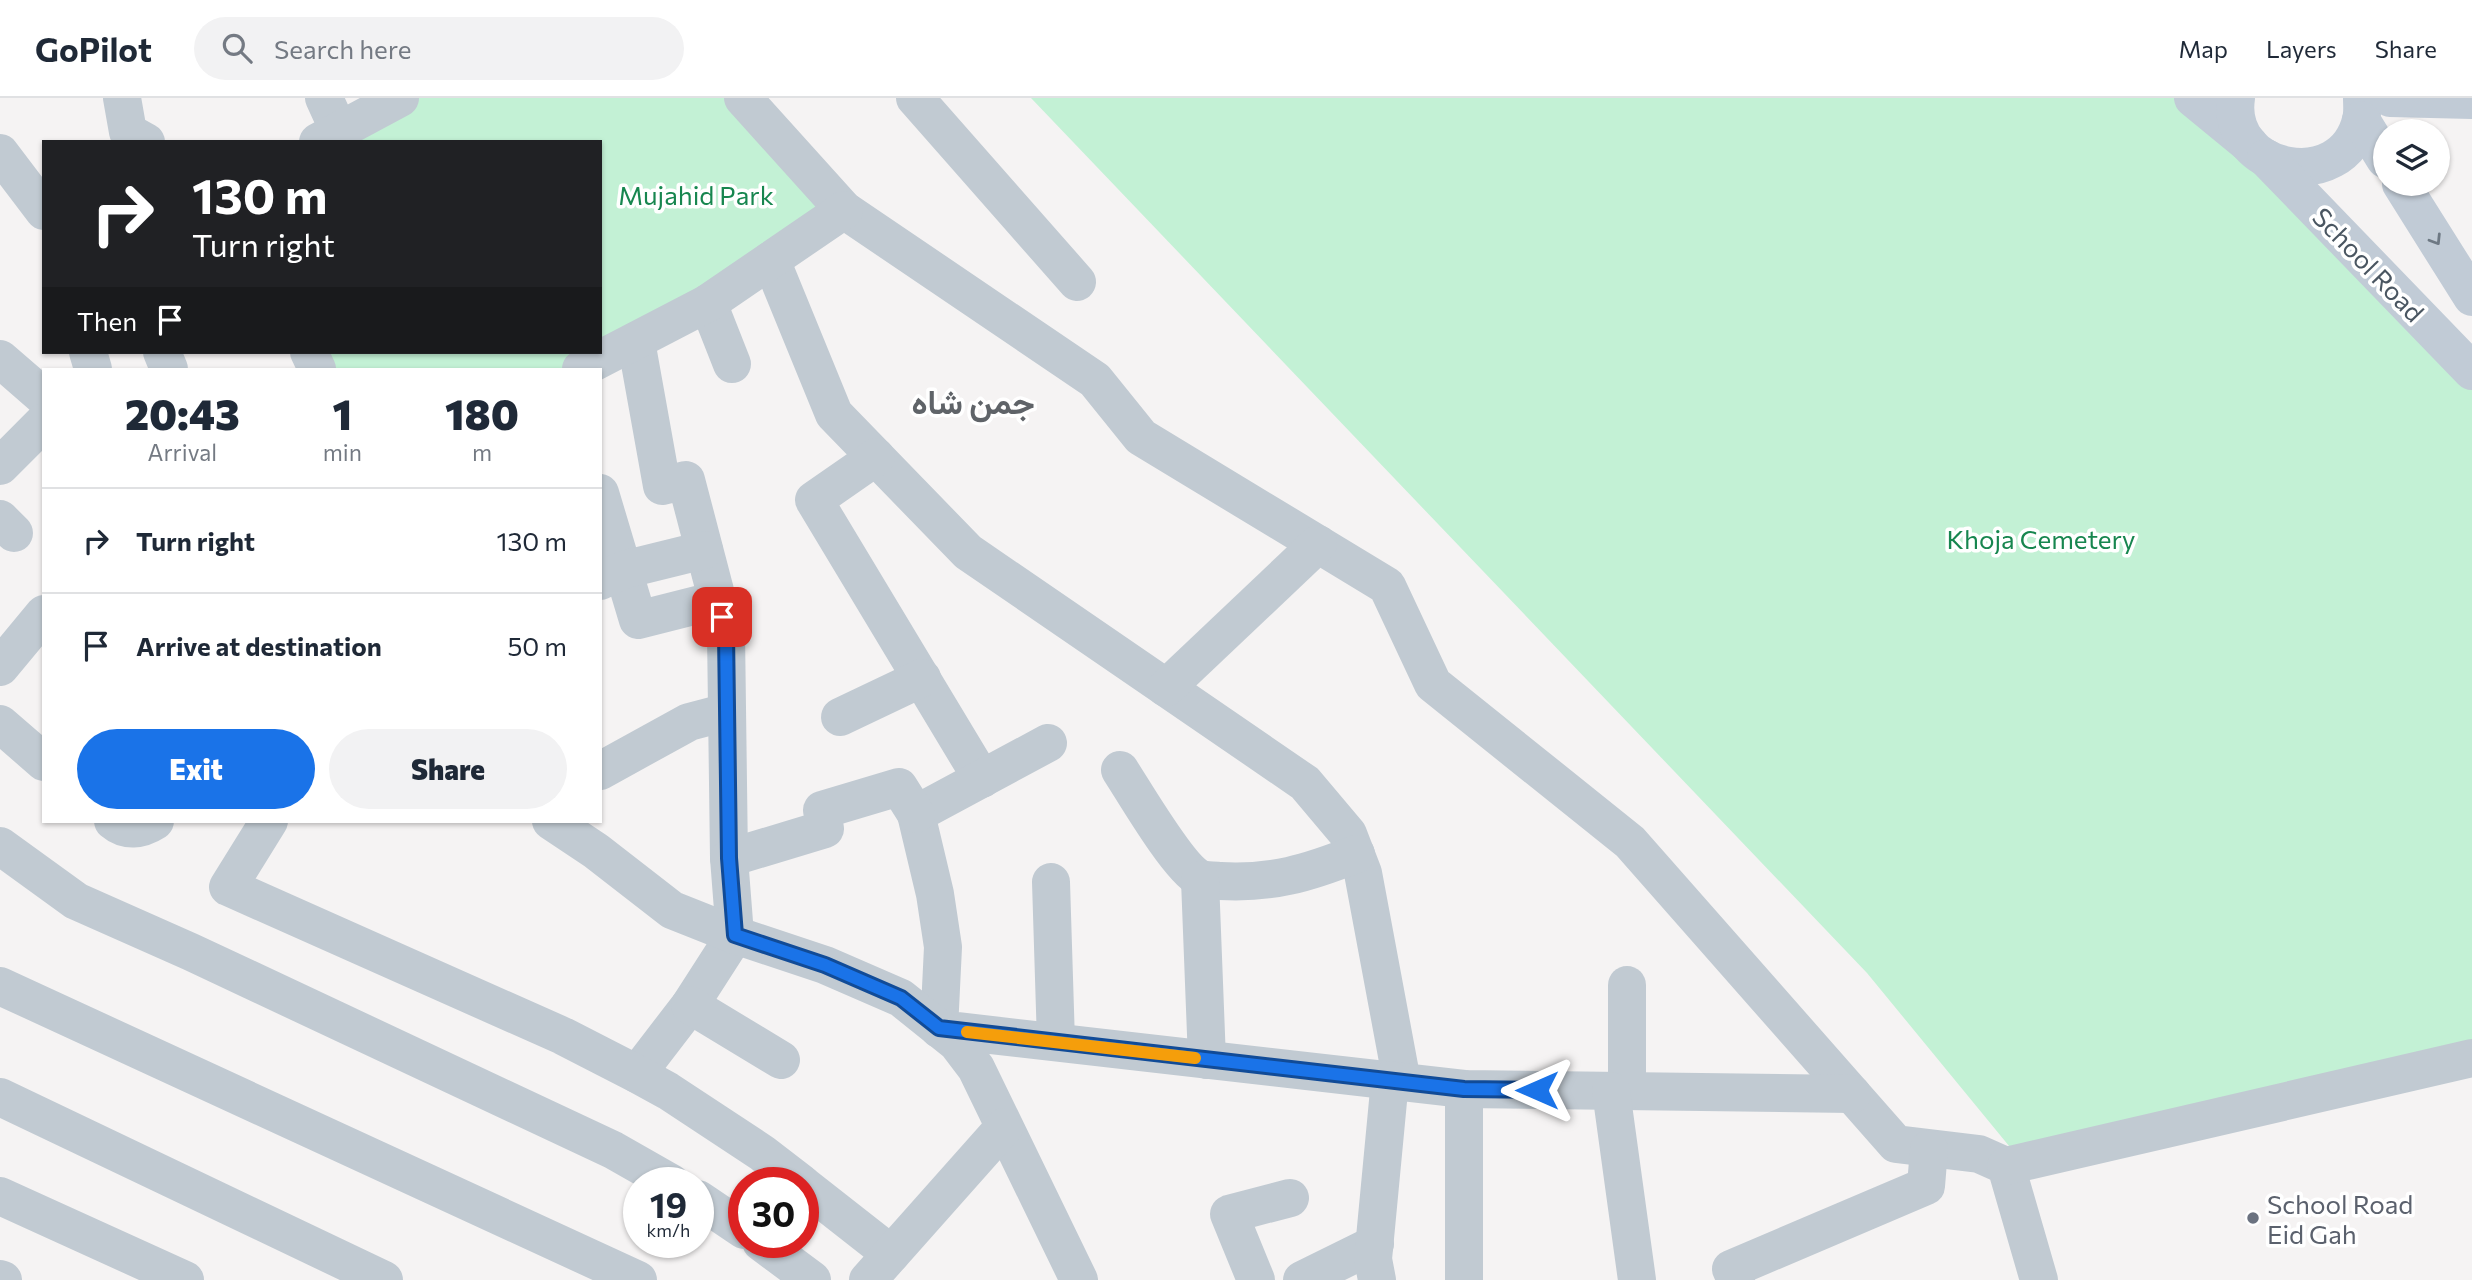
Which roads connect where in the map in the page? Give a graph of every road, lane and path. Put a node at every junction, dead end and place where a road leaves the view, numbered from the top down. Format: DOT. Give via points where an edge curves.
graph roads {
  1 [pos="400,98"];
  2 [pos="915,98"];
  3 [pos="2193,98"];
  4 [pos="2236,98"];
  5 [pos="746,99"];
  6 [pos="2472,100"];
  7 [pos="2371,105"];
  8 [pos="327,123"];
  9 [pos="2257,151"];
  10 [pos="0,153"];
  11 [pos="2409,196"];
  12 [pos="42,208"];
  13 [pos="844,210"];
  14 [pos="771,260"];
  15 [pos="1077,282"];
  16 [pos="2472,297"];
  17 [pos="708,303"];
  18 [pos="636,341"];
  19 [pos="0,359"];
  20 [pos="732,364"];
  21 [pos="582,368"];
  22 [pos="2472,371"];
  23 [pos="42,395"];
  24 [pos="42,424"];
  25 [pos="876,457"];
  26 [pos="0,466"];
  27 [pos="602,507"];
  28 [pos="1318,544"];
  29 [pos="704,550"];
  30 [pos="612,576"];
  31 [pos="717,600"];
  32 [pos="42,616"];
  33 [pos="0,667"];
  34 [pos="922,678"];
  35 [pos="1166,688"];
  36 [pos="727,712"];
  37 [pos="840,718"];
  38 [pos="0,724"];
  39 [pos="1048,743"];
  40 [pos="42,760"];
  41 [pos="602,770"];
  42 [pos="1120,770"];
  43 [pos="982,779"];
  44 [pos="916,814"];
  45 [pos="115,823"];
  46 [pos="152,823"];
  47 [pos="268,823"];
  48 [pos="554,823"];
  49 [pos="0,846"];
  50 [pos="1356,854"];
  51 [pos="729,858"];
  52 [pos="1200,880"];
  53 [pos="1051,882"];
  54 [pos="735,935"];
  55 [pos="1627,985"];
  56 [pos="0,986"];
  57 [pos="690,1005"];
  58 [pos="939,1028"];
  59 [pos="1056,1042"];
  60 [pos="2472,1058"];
  61 [pos="781,1060"];
  62 [pos="1207,1060"];
  63 [pos="637,1074"];
  64 [pos="1396,1081"];
  65 [pos="1464,1089"];
  66 [pos="1619,1091"];
  67 [pos="1852,1094"];
  68 [pos="0,1097"];
  69 [pos="1004,1127"];
  70 [pos="1929,1149"];
  71 [pos="2006,1166"];
  72 [pos="643,1167"];
  73 [pos="780,1167"];
  74 [pos="0,1196"];
  75 [pos="1290,1198"];
  76 [pos="819,1202"];
  77 [pos="782,1258"];
  78 [pos="1376,1262"];
  79 [pos="880,1267"];
  80 [pos="2031,1278"];
  81 [pos="186,1280"];
  82 [pos="384,1280"];
  83 [pos="638,1280"];
  84 [pos="812,1280"];
  85 [pos="1079,1280"];
  86 [pos="1255,1280"];
  87 [pos="1302,1280"];
  88 [pos="1464,1280"];
  89 [pos="1637,1280"];
  90 [pos="1736,1280"];
  1 -- 8 [label="street"];
  2 -- 15 [label="street"];
  3 -- 9 [label="main road, School Road"];
  4 -- 9 [label="main road" via="2238,124"];
  5 -- 13 [label="street"];
  6 -- 7 [label="main road"];
  7 -- 9 [label="main road" via="2351,140 2336,157 2322,164 2301,169 2279,165"];
  9 -- 22 [label="main road, School Road"];
  10 -- 12 [label="street"];
  11 -- 16 [label="main road, one-way"];
  13 -- 14 [label="street"];
  13 -- 28 [label="street" via="1095,380 1141,437"];
  14 -- 17 [label="street"];
  14 -- 25 [label="street" via="834,414"];
  17 -- 18 [label="street"];
  17 -- 20 [label="street"];
  18 -- 21 [label="street"];
  18 -- 29 [label="street" via="662,486 686,480"];
  19 -- 23 [label="street"];
  24 -- 26 [label="street"];
  25 -- 34 [label="street" via="814,500"];
  25 -- 35 [label="street" via="985,566"];
  27 -- 30 [label="street"];
  28 -- 35 [label="street"];
  28 -- 67 [label="street" via="1387,586 1433,684 1630,842"];
  29 -- 30 [label="street"];
  29 -- 31 [label="street"];
  30 -- 31 [label="street" via="638,620"];
  31 -- 36 [label="street" via="726,633"];
  32 -- 33 [label="street"];
  34 -- 37 [label="street"];
  34 -- 43 [label="street"];
  35 -- 50 [label="street" via="1305,783 1348,834"];
  36 -- 41 [label="street" via="689,722"];
  36 -- 51 [label="street"];
  38 -- 40 [label="street"];
  39 -- 43 [label="street"];
  42 -- 52 [label="street" via="1184,866"];
  43 -- 44 [label="street"];
  44 -- 51 [label="street" via="899,787 822,810 825,829"];
  44 -- 58 [label="street" via="943,947"];
  45 -- 46 [label="street" via="131,829"];
  47 -- 63 [label="street" via="228,887 563,1036"];
  48 -- 54 [label="street" via="672,910"];
  49 -- 72 [label="street" via="76,901"];
  50 -- 52 [label="street" via="1294,876 1247,883"];
  50 -- 64 [label="street" via="1363,873"];
  51 -- 54 [label="street"];
  52 -- 62 [label="street"];
  53 -- 59 [label="street"];
  54 -- 57 [label="street"];
  54 -- 58 [label="street" via="825,965 901,998"];
  55 -- 66 [label="street"];
  56 -- 83 [label="street"];
  57 -- 61 [label="street"];
  57 -- 63 [label="street"];
  58 -- 59 [label="street"];
  58 -- 69 [label="street" via="976,1068"];
  59 -- 62 [label="street"];
  60 -- 71 [label="street"];
  62 -- 64 [label="street"];
  63 -- 73 [label="street"];
  64 -- 65 [label="street"];
  64 -- 78 [label="street"];
  65 -- 66 [label="street"];
  65 -- 88 [label="street"];
  66 -- 67 [label="street"];
  66 -- 89 [label="street"];
  67 -- 70 [label="street" via="1896,1144"];
  68 -- 82 [label="street"];
  69 -- 79 [label="street"];
  69 -- 85 [label="street"];
  70 -- 71 [label="street" via="1979,1154"];
  70 -- 90 [label="street" via="1926,1186 1731,1269"];
  71 -- 80 [label="street"];
  74 -- 81 [label="street"];
  75 -- 86 [label="street" via="1229,1214"];
  76 -- 79 [label="street"];
  77 -- 84 [label="street"];
  78 -- 87 [label="street"];
}
